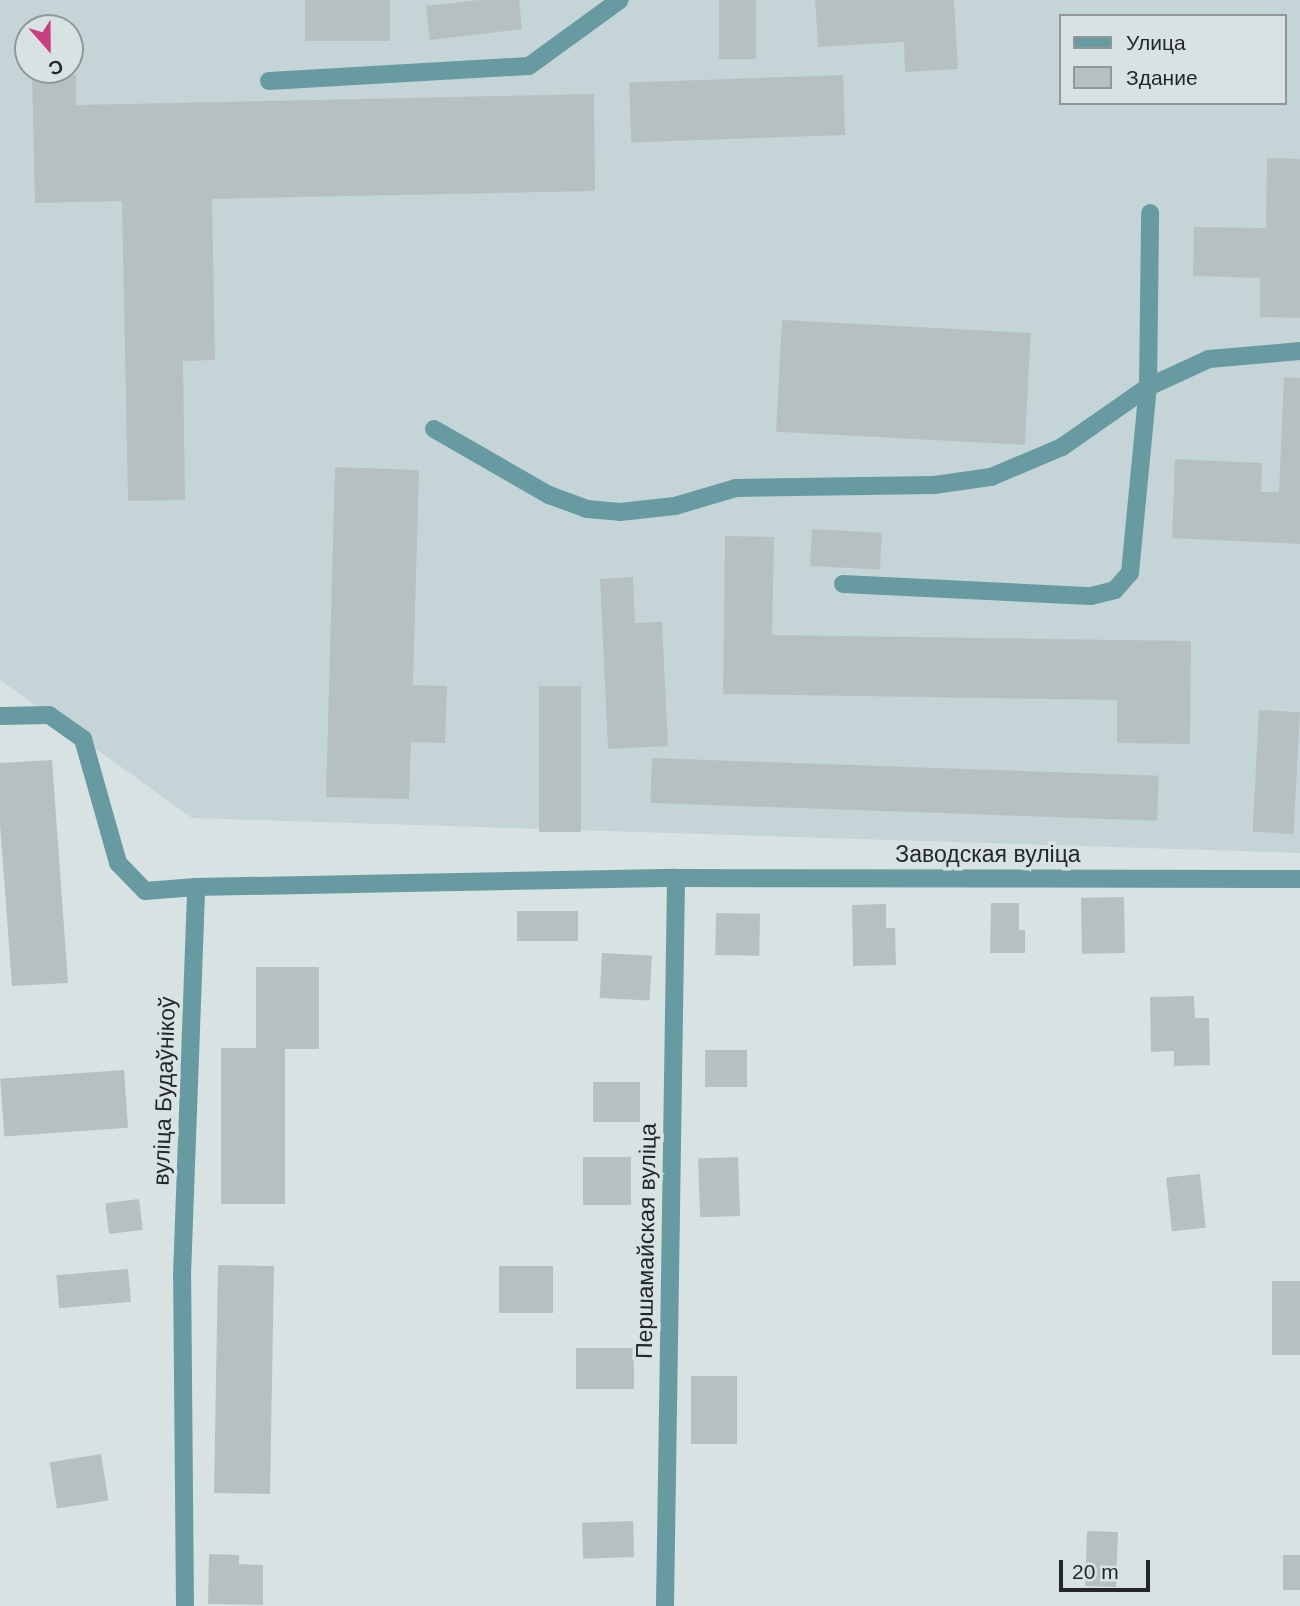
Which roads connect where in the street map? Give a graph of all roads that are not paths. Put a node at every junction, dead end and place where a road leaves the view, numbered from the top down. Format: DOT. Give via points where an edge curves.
graph roads {
  1 [pos="620,0"];
  2 [pos="269,81"];
  3 [pos="1150,213"];
  4 [pos="1300,351"];
  5 [pos="1148,387"];
  6 [pos="434,429"];
  7 [pos="843,584"];
  8 [pos="0,716"];
  9 [pos="676,878"];
  10 [pos="1300,879"];
  11 [pos="195,887"];
  12 [pos="185,1606"];
  13 [pos="665,1606"];
  1 -- 2 [label="street" via="529,66"];
  3 -- 5 [label="street"];
  4 -- 5 [label="street" via="1209,359"];
  5 -- 6 [label="street" via="1062,447 991,477 934,485 736,488 675,506 620,512 587,509 549,495"];
  5 -- 7 [label="street" via="1130,573 1115,590 1091,596"];
  8 -- 11 [label="street" via="49,715 83,739 118,863 145,891"];
  9 -- 10 [label="street, Заводская вуліца"];
  9 -- 11 [label="street, Заводская вуліца"];
  9 -- 13 [label="street, Першамайская вуліца"];
  11 -- 12 [label="street, вуліца Будаўнікоў" via="182,1275"];
}
